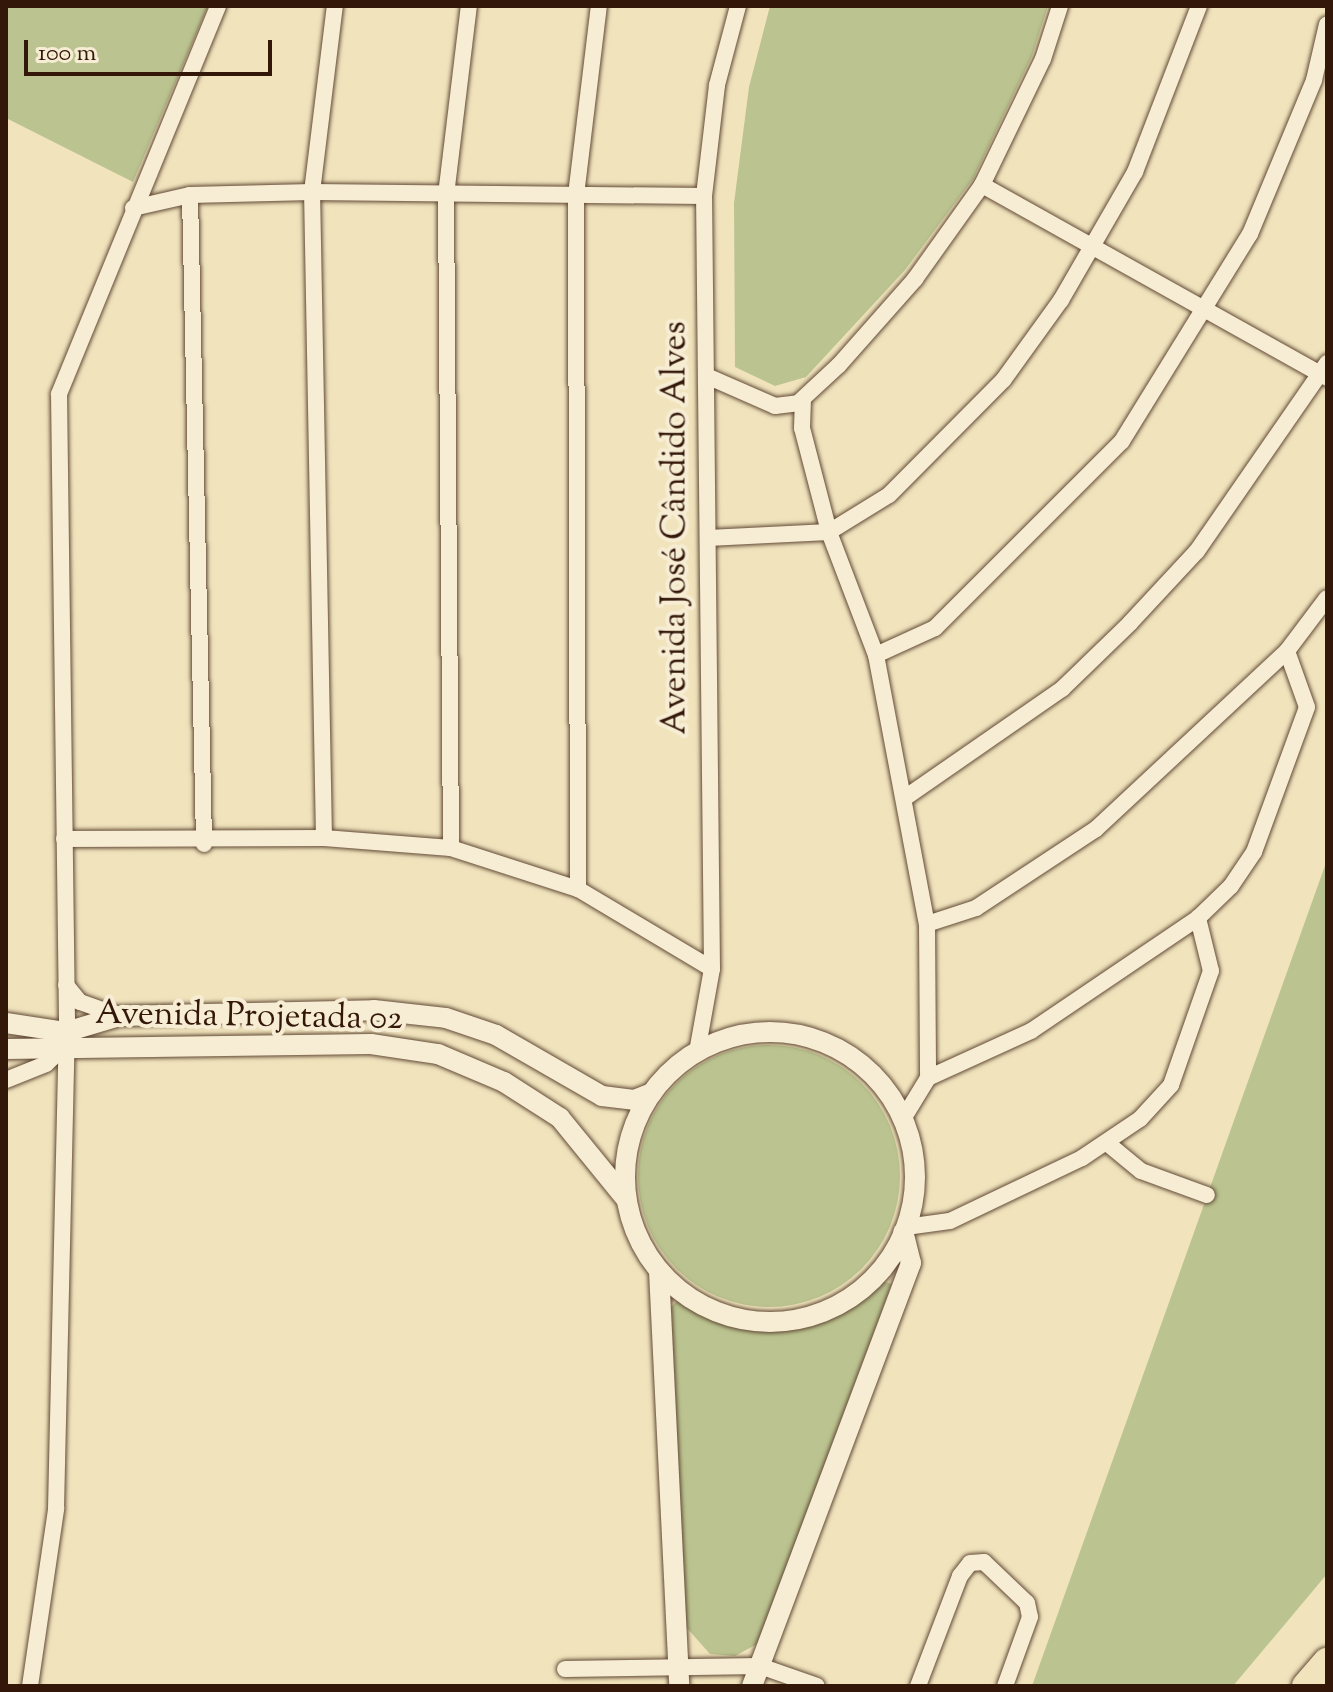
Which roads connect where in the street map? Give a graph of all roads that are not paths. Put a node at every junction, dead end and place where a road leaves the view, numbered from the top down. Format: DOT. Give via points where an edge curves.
graph roads {
  1 [pos="218,6"];
  2 [pos="335,6"];
  3 [pos="469,6"];
  4 [pos="599,6"];
  5 [pos="738,6"];
  6 [pos="1060,6"];
  7 [pos="1199,6"];
  8 [pos="1327,24"];
  9 [pos="982,185"];
  10 [pos="312,192"];
  11 [pos="190,195"];
  12 [pos="446,195"];
  13 [pos="576,195"];
  14 [pos="704,196"];
  15 [pos="133,208"];
  16 [pos="1092,246"];
  17 [pos="1208,311"];
  18 [pos="1325,372"];
  19 [pos="709,377"];
  20 [pos="803,399"];
  21 [pos="829,532"];
  22 [pos="708,538"];
  23 [pos="1327,598"];
  24 [pos="1287,651"];
  25 [pos="876,655"];
  26 [pos="906,797"];
  27 [pos="324,838"];
  28 [pos="64,839"];
  29 [pos="204,844"];
  30 [pos="451,848"];
  31 [pos="578,889"];
  32 [pos="1198,918"];
  33 [pos="927,924"];
  34 [pos="712,969"];
  35 [pos="66,985"];
  36 [pos="119,1016"];
  37 [pos="6,1023"];
  38 [pos="66,1039"];
  39 [pos="6,1049"];
  40 [pos="697,1052"];
  41 [pos="928,1078"];
  42 [pos="6,1080"];
  43 [pos="652,1093"];
  44 [pos="903,1119"];
  45 [pos="1107,1143"];
  46 [pos="1207,1195"];
  47 [pos="627,1201"];
  48 [pos="904,1230"];
  49 [pos="659,1271"];
  50 [pos="1327,1662"];
  51 [pos="760,1666"];
  52 [pos="565,1669"];
  53 [pos="678,1676"];
  54 [pos="30,1686"];
  55 [pos="752,1686"];
  56 [pos="817,1686"];
  57 [pos="918,1686"];
  58 [pos="1005,1686"];
  59 [pos="1306,1686"];
  1 -- 15 [label="street"];
  2 -- 10 [label="street"];
  3 -- 12 [label="street"];
  4 -- 13 [label="street"];
  5 -- 14 [label="street, Avenida José Cândido Alves" via="717,85"];
  6 -- 9 [label="street" via="1043,59"];
  7 -- 16 [label="street" via="1135,172"];
  8 -- 17 [label="street" via="1314,80 1250,234"];
  9 -- 16 [label="street"];
  9 -- 20 [label="street" via="915,279"];
  10 -- 11 [label="street"];
  10 -- 12 [label="street"];
  10 -- 27 [label="street"];
  11 -- 15 [label="street"];
  11 -- 29 [label="street"];
  12 -- 13 [label="street"];
  12 -- 30 [label="street"];
  13 -- 14 [label="street"];
  13 -- 31 [label="street"];
  14 -- 19 [label="street, Avenida José Cândido Alves"];
  15 -- 28 [label="street" via="59,394"];
  16 -- 17 [label="street"];
  16 -- 21 [label="street" via="986,398 889,495"];
  17 -- 18 [label="street"];
  17 -- 25 [label="street" via="1122,441 1044,526 935,628"];
  18 -- 26 [label="street" via="1197,551 1130,623 1062,689"];
  19 -- 20 [label="street" via="752,402"];
  19 -- 22 [label="street, Avenida José Cândido Alves"];
  20 -- 21 [label="street" via="802,428"];
  21 -- 22 [label="street"];
  21 -- 25 [label="street"];
  22 -- 34 [label="street, Avenida José Cândido Alves"];
  23 -- 24 [label="street"];
  24 -- 32 [label="street" via="1307,707 1254,852"];
  24 -- 33 [label="street" via="1096,829 976,908"];
  25 -- 26 [label="street"];
  26 -- 33 [label="street"];
  27 -- 29 [label="street"];
  27 -- 30 [label="street"];
  28 -- 29 [label="street"];
  28 -- 35 [label="street"];
  30 -- 31 [label="street"];
  31 -- 34 [label="street"];
  32 -- 41 [label="street" via="1031,1031"];
  32 -- 45 [label="street" via="1211,971 1171,1085"];
  33 -- 41 [label="street"];
  34 -- 40 [label="street, Avenida José Cândido Alves"];
  35 -- 36 [label="street, Avenida Projetada 02" via="80,1002"];
  35 -- 38 [label="street"];
  36 -- 38 [label="street, Avenida Projetada 02"];
  36 -- 43 [label="street, Avenida Projetada 02" via="284,1008 446,1018 496,1035 602,1096 634,1100"];
  37 -- 38 [label="street, Avenida Projetada 02"];
  38 -- 39 [label="street, Avenida Projetada 02"];
  38 -- 42 [label="street" via="46,1064"];
  38 -- 47 [label="street, Avenida Projetada 02" via="371,1044 438,1054 560,1118"];
  38 -- 54 [label="street" via="56,1509"];
  40 -- 43 [label="street"];
  40 -- 44 [label="street" via="751,1033 808,1036 860,1062"];
  41 -- 44 [label="street"];
  43 -- 47 [label="street" via="629,1144"];
  44 -- 48 [label="street" via="914,1163"];
  45 -- 46 [label="street" via="1141,1171"];
  45 -- 48 [label="street" via="950,1221"];
  47 -- 49 [label="street"];
  48 -- 49 [label="street" via="859,1291 785,1321 707,1308"];
  48 -- 51 [label="street" via="911,1263"];
  49 -- 53 [label="street"];
  50 -- 59 [label="highway"];
  51 -- 53 [label="street"];
  51 -- 55 [label="street"];
  51 -- 56 [label="street"];
  52 -- 53 [label="street"];
  57 -- 58 [label="street" via="960,1576 970,1563 984,1562 1027,1603 1030,1617"];
}
